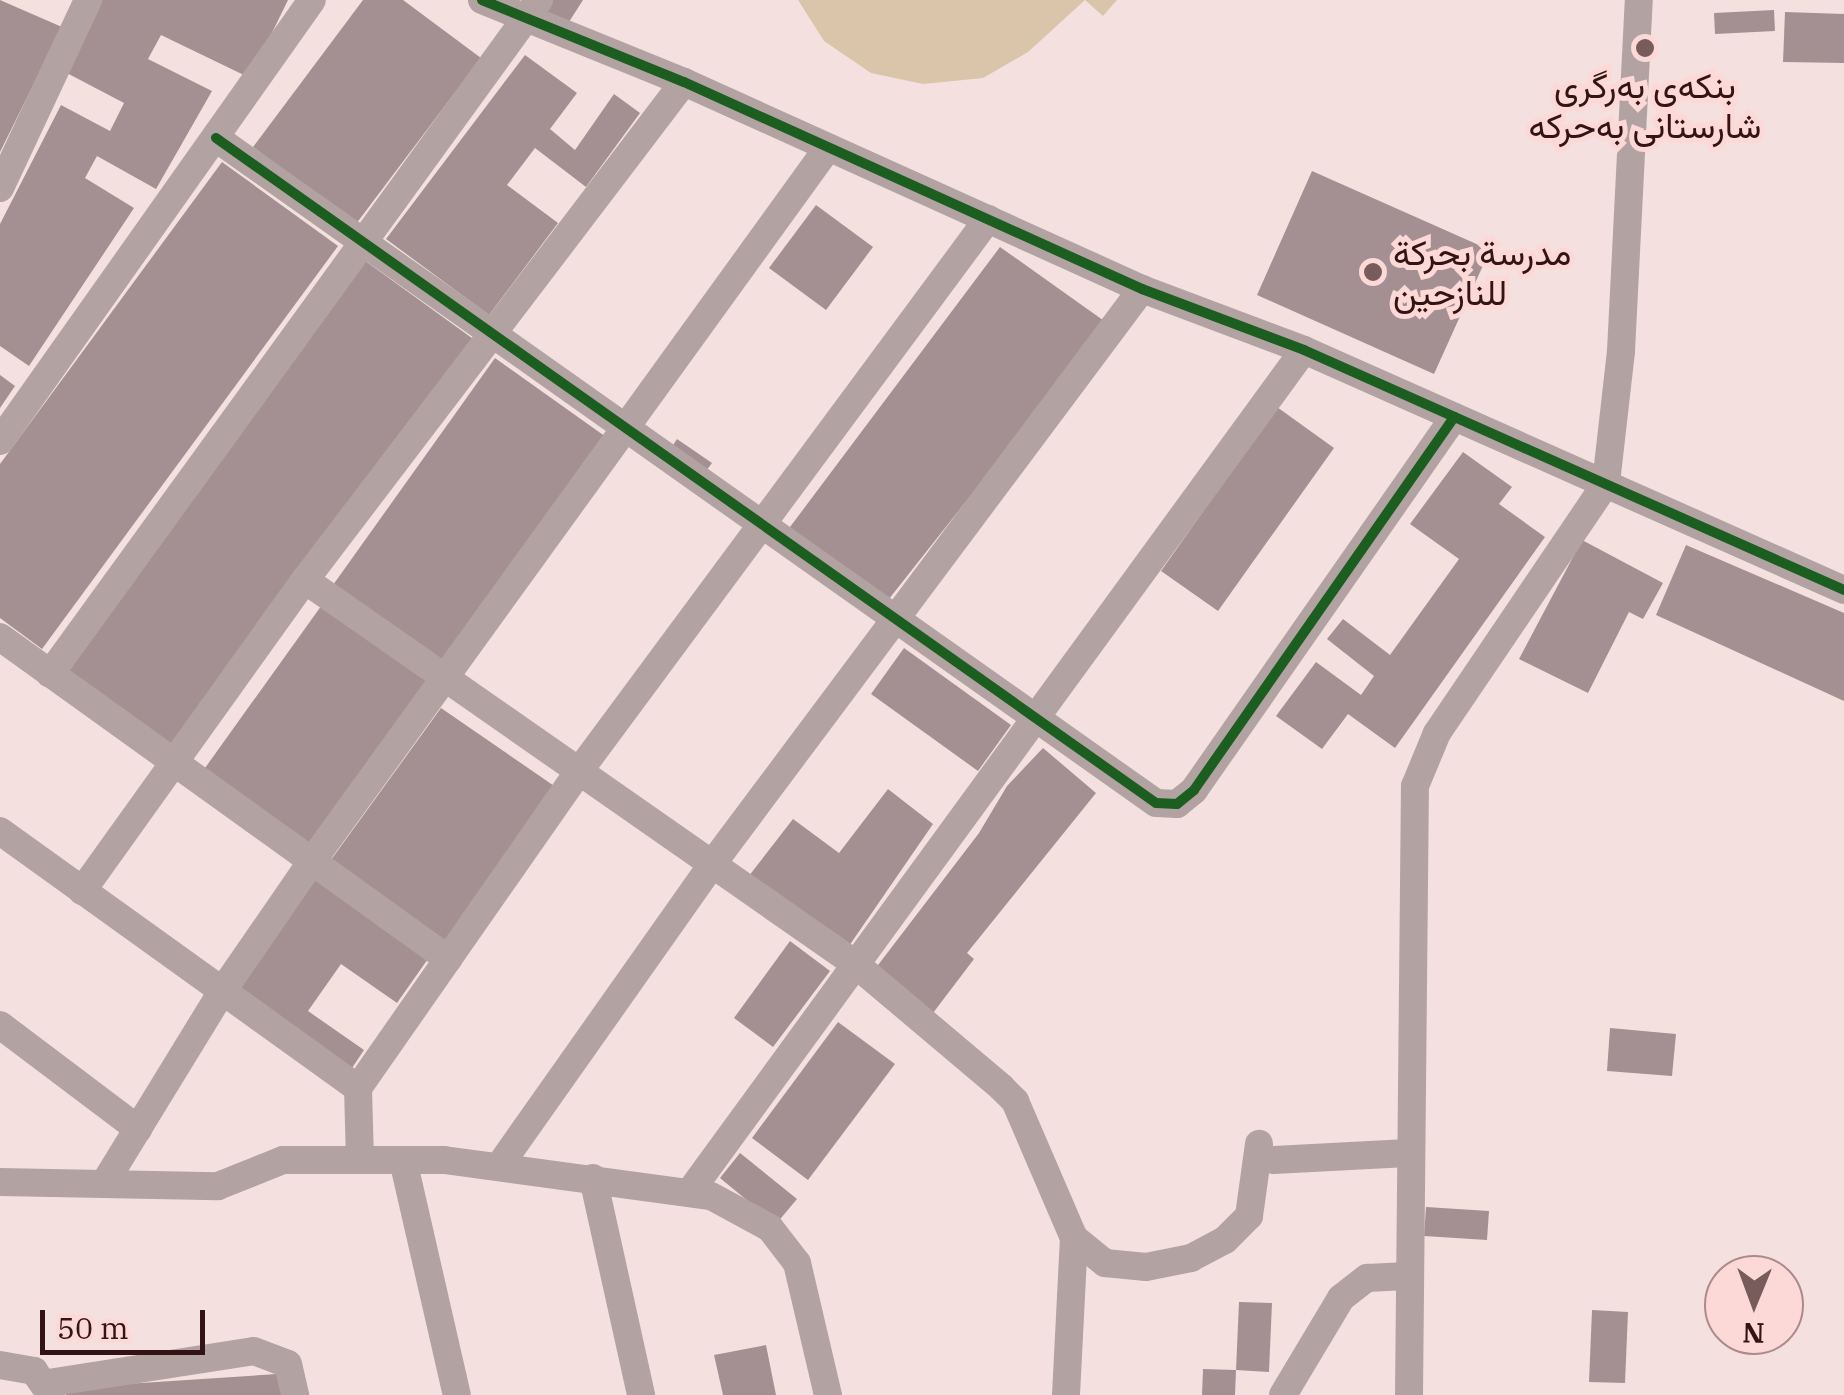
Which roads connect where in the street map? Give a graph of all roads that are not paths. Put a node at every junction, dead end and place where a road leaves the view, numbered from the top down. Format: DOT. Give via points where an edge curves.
graph roads {
  1 [pos="88,0"];
  2 [pos="312,0"];
  3 [pos="482,0"];
  4 [pos="1639,0"];
  5 [pos="533,10"];
  6 [pos="684,82"];
  7 [pos="216,138"];
  8 [pos="827,149"];
  9 [pos="0,188"];
  10 [pos="988,219"];
  11 [pos="362,239"];
  12 [pos="1142,289"];
  13 [pos="492,335"];
  14 [pos="1304,350"];
  15 [pos="1454,417"];
  16 [pos="625,431"];
  17 [pos="0,442"];
  18 [pos="1606,483"];
  19 [pos="762,524"];
  20 [pos="305,580"];
  21 [pos="1844,590"];
  22 [pos="896,621"];
  23 [pos="0,637"];
  24 [pos="50,674"];
  25 [pos="442,680"];
  26 [pos="1039,720"];
  27 [pos="171,765"];
  28 [pos="577,774"];
  29 [pos="0,832"];
  30 [pos="310,864"];
  31 [pos="710,866"];
  32 [pos="82,891"];
  33 [pos="448,958"];
  34 [pos="854,964"];
  35 [pos="223,990"];
  36 [pos="3,1034"];
  37 [pos="358,1088"];
  38 [pos="138,1129"];
  39 [pos="1408,1154"];
  40 [pos="360,1160"];
  41 [pos="403,1160"];
  42 [pos="500,1165"];
  43 [pos="593,1178"];
  44 [pos="107,1179"];
  45 [pos="0,1182"];
  46 [pos="689,1193"];
  47 [pos="1074,1238"];
  48 [pos="1408,1276"];
  49 [pos="0,1364"];
  50 [pos="50,1389"];
  51 [pos="296,1395"];
  52 [pos="457,1395"];
  53 [pos="640,1395"];
  54 [pos="828,1395"];
  55 [pos="1066,1395"];
  56 [pos="1283,1395"];
  57 [pos="1409,1395"];
  1 -- 9 [label="street"];
  2 -- 7 [label="street"];
  3 -- 5 [label="street"];
  4 -- 18 [label="street"];
  5 -- 6 [label="street"];
  5 -- 11 [label="street"];
  6 -- 8 [label="street"];
  6 -- 13 [label="street"];
  7 -- 11 [label="street"];
  7 -- 17 [label="street"];
  8 -- 10 [label="street"];
  8 -- 16 [label="street"];
  10 -- 12 [label="street"];
  10 -- 19 [label="street"];
  11 -- 13 [label="street"];
  11 -- 24 [label="street"];
  12 -- 14 [label="street"];
  12 -- 22 [label="street"];
  13 -- 16 [label="street"];
  13 -- 20 [label="street"];
  14 -- 15 [label="street"];
  14 -- 26 [label="street"];
  15 -- 18 [label="street"];
  15 -- 26 [label="street" via="1194,790 1177,804 1156,803"];
  16 -- 19 [label="street"];
  16 -- 25 [label="street"];
  18 -- 21 [label="street"];
  18 -- 39 [label="street" via="1420,767"];
  19 -- 22 [label="street"];
  19 -- 28 [label="street"];
  20 -- 25 [label="street"];
  20 -- 27 [label="street"];
  22 -- 26 [label="street"];
  22 -- 31 [label="street"];
  23 -- 24 [label="street"];
  24 -- 27 [label="street"];
  25 -- 28 [label="street"];
  25 -- 30 [label="street"];
  26 -- 34 [label="street"];
  27 -- 30 [label="street"];
  27 -- 32 [label="street"];
  28 -- 31 [label="street"];
  28 -- 33 [label="street"];
  29 -- 32 [label="street"];
  30 -- 33 [label="street"];
  30 -- 35 [label="street"];
  31 -- 34 [label="street"];
  31 -- 42 [label="street"];
  32 -- 35 [label="street"];
  33 -- 37 [label="street"];
  34 -- 46 [label="street"];
  34 -- 47 [label="street" via="1015,1101"];
  35 -- 37 [label="street"];
  35 -- 38 [label="street"];
  36 -- 38 [label="street"];
  37 -- 40 [label="street"];
  38 -- 44 [label="street"];
  39 -- 47 [label="street" via="1266,1152 1250,1216 1191,1258 1146,1267 1105,1263"];
  39 -- 48 [label="street"];
  40 -- 41 [label="street"];
  40 -- 44 [label="street" via="283,1160 218,1186"];
  41 -- 42 [label="street"];
  41 -- 52 [label="street"];
  42 -- 43 [label="street"];
  43 -- 46 [label="street"];
  43 -- 53 [label="street"];
  44 -- 45 [label="street"];
  46 -- 54 [label="street" via="752,1214 785,1244 806,1283"];
  47 -- 55 [label="street"];
  48 -- 56 [label="street" via="1367,1278 1341,1298"];
  48 -- 57 [label="street"];
  49 -- 50 [label="street" via="34,1372"];
  50 -- 51 [label="street" via="254,1352 288,1364"];
}
